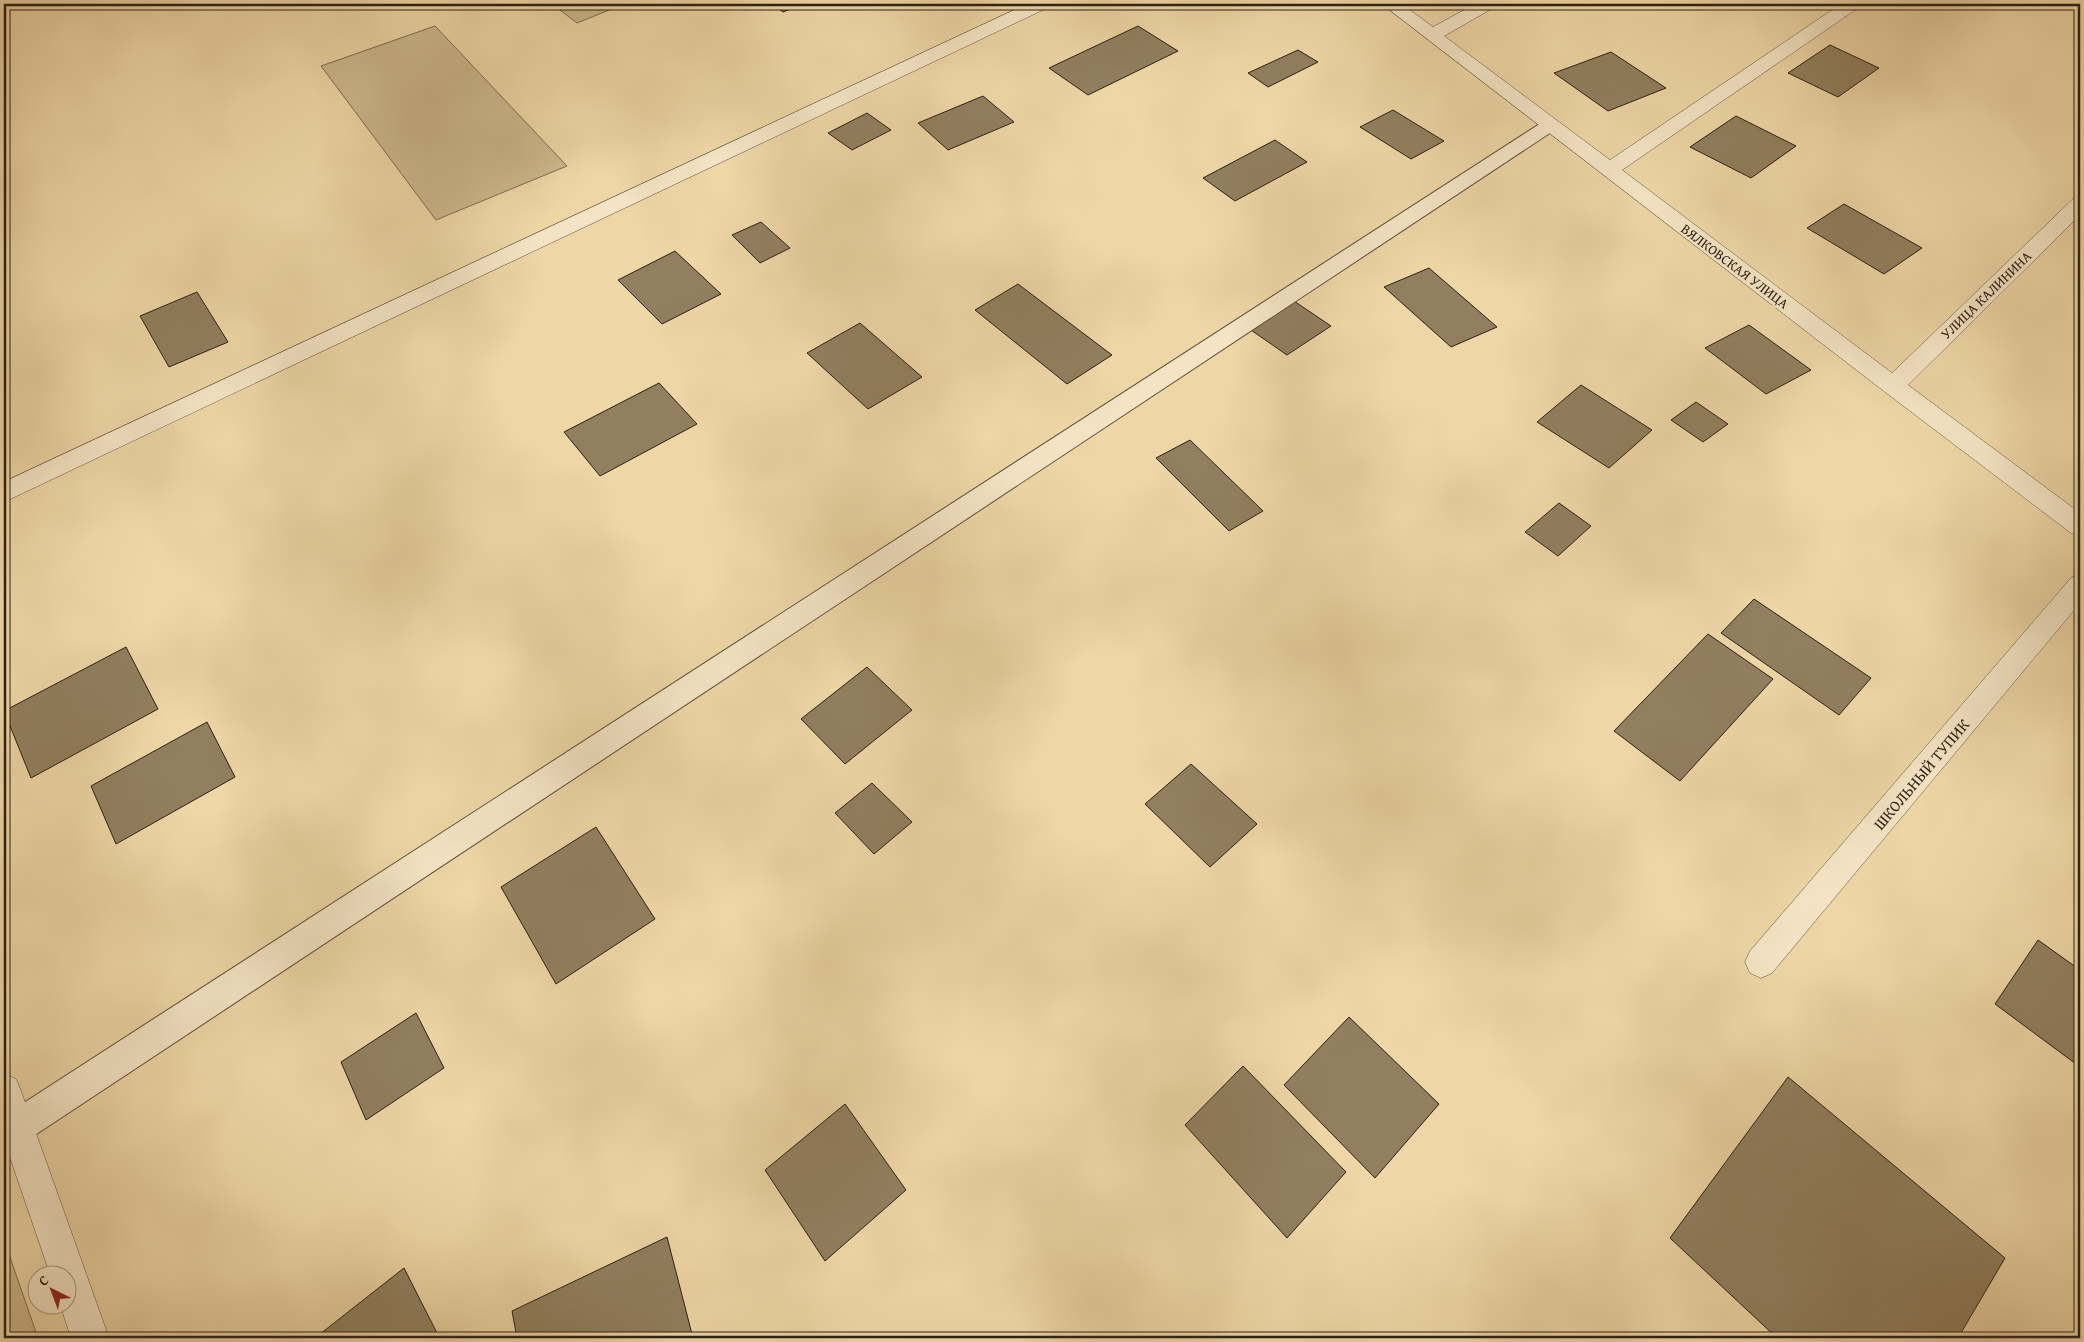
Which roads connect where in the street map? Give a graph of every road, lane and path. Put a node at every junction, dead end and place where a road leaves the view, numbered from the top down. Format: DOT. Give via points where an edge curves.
graph roads {
  1 [pos="1042,4"];
  2 [pos="1391,4"];
  3 [pos="1487,4"];
  4 [pos="1852,4"];
  5 [pos="1433,35"];
  6 [pos="1550,125"];
  7 [pos="1609,170"];
  8 [pos="2080,204"];
  9 [pos="1893,386"];
  10 [pos="4,493"];
  11 [pos="2080,526"];
  12 [pos="2080,585"];
  13 [pos="1761,962"];
  14 [pos="4,1091"];
  15 [pos="16,1127"];
  16 [pos="90,1338"];
  1 -- 10 [label="street"];
  2 -- 5 [label="street, ВЯЛКОВСКАЯ УЛИЦА"];
  3 -- 5 [label="street"];
  4 -- 7 [label="street"];
  5 -- 6 [label="street, ВЯЛКОВСКАЯ УЛИЦА"];
  6 -- 7 [label="street, ВЯЛКОВСКАЯ УЛИЦА"];
  6 -- 15 [label="lane"];
  7 -- 9 [label="street, ВЯЛКОВСКАЯ УЛИЦА"];
  8 -- 9 [label="street, УЛИЦА КАЛИНИНА"];
  9 -- 11 [label="street, ВЯЛКОВСКАЯ УЛИЦА"];
  12 -- 13 [label="street, ШКОЛЬНЫЙ ТУПИК"];
  14 -- 15 [label="street"];
  15 -- 16 [label="street"];
}
